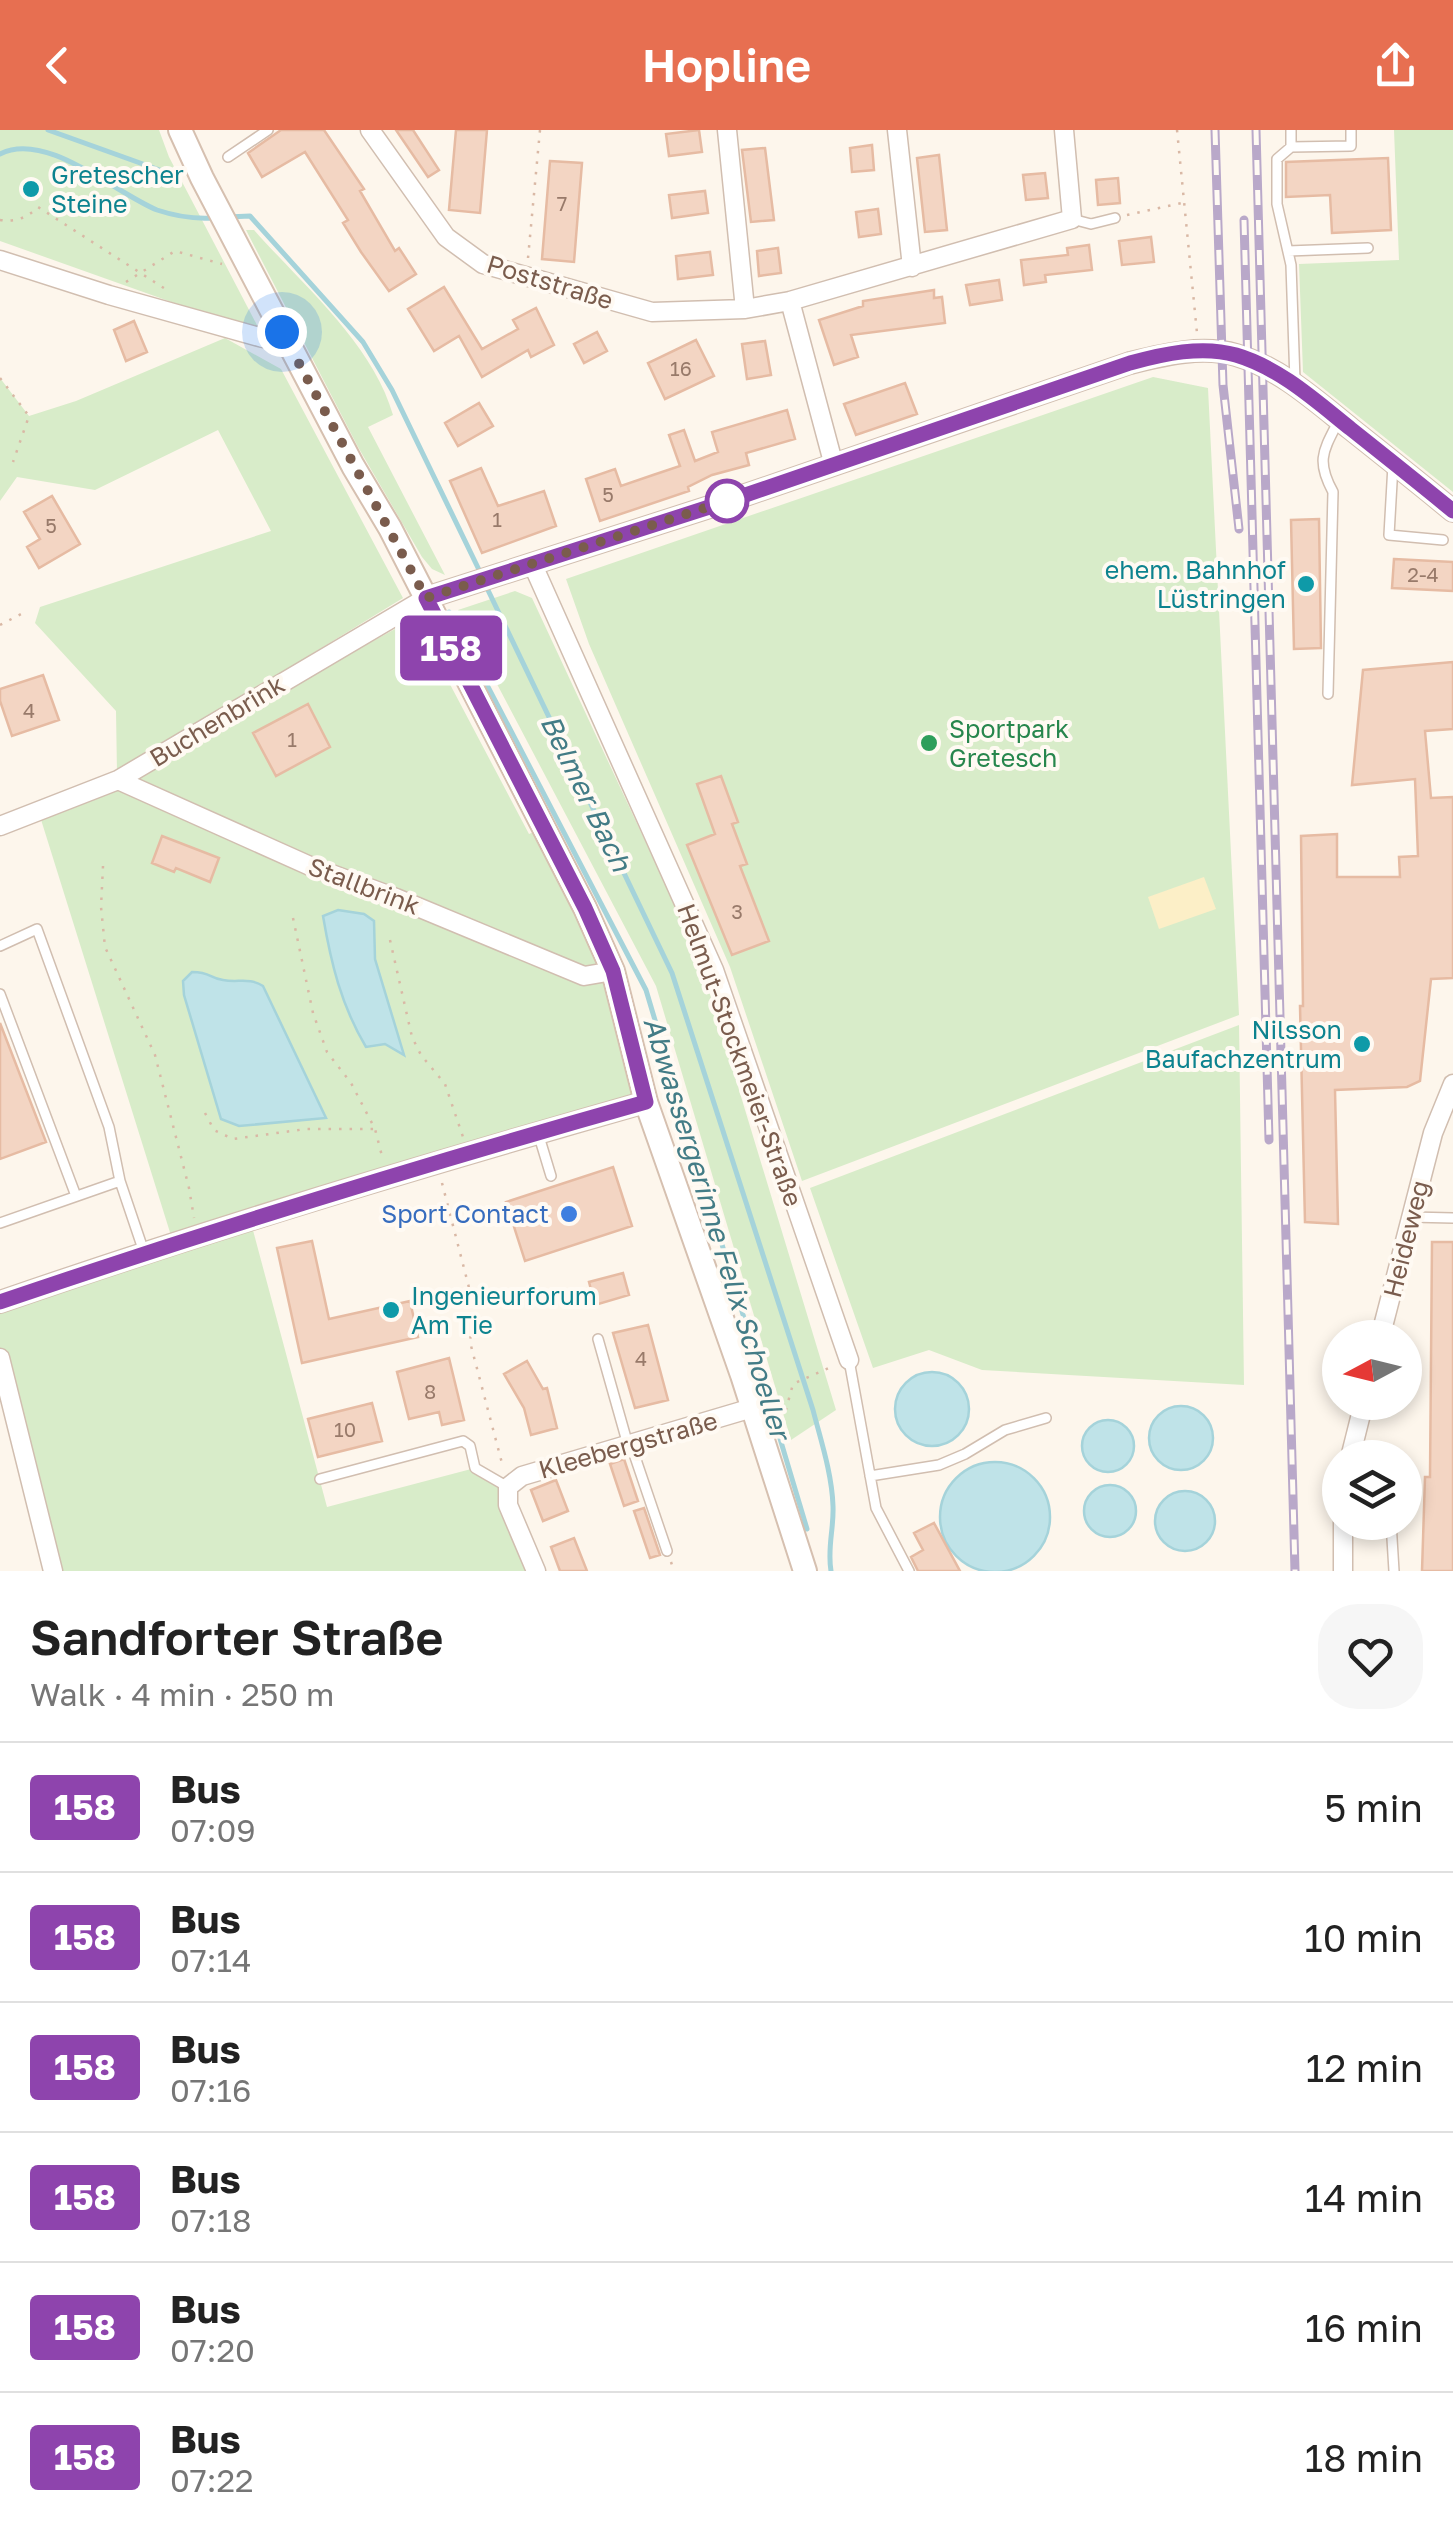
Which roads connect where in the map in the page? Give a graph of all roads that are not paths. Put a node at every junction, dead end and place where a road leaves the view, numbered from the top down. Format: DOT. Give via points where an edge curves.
graph roads {
  1 [pos="180,130"];
  2 [pos="268,130"];
  3 [pos="370,130"];
  4 [pos="728,130"];
  5 [pos="897,130"];
  6 [pos="1064,130"];
  7 [pos="1290,130"];
  8 [pos="1351,130"];
  9 [pos="1291,147"];
  10 [pos="228,157"];
  11 [pos="1115,218"];
  12 [pos="1072,219"];
  13 [pos="1368,248"];
  14 [pos="1288,251"];
  15 [pos="0,260"];
  16 [pos="912,267"];
  17 [pos="790,301"];
  18 [pos="746,309"];
  19 [pos="282,332"];
  20 [pos="1295,384"];
  21 [pos="1340,420"];
  22 [pos="833,462"];
  23 [pos="1393,463"];
  24 [pos="1453,510"];
  25 [pos="1444,540"];
  26 [pos="532,563"];
  27 [pos="426,598"];
  28 [pos="1328,694"];
  29 [pos="118,780"];
  30 [pos="0,826"];
  31 [pos="0,946"];
  32 [pos="613,971"];
  33 [pos="0,994"];
  34 [pos="1452,1087"];
  35 [pos="646,1102"];
  36 [pos="538,1133"];
  37 [pos="552,1176"];
  38 [pos="120,1181"];
  39 [pos="76,1196"];
  40 [pos="1411,1216"];
  41 [pos="1453,1218"];
  42 [pos="0,1224"];
  43 [pos="144,1252"];
  44 [pos="0,1302"];
  45 [pos="1385,1320"];
  46 [pos="598,1339"];
  47 [pos="0,1358"];
  48 [pos="848,1360"];
  49 [pos="752,1408"];
  50 [pos="1046,1418"];
  51 [pos="630,1444"];
  52 [pos="870,1476"];
  53 [pos="320,1479"];
  54 [pos="508,1488"];
  55 [pos="1343,1540"];
  56 [pos="1392,1540"];
  57 [pos="667,1551"];
  58 [pos="52,1571"];
  59 [pos="536,1571"];
  60 [pos="806,1571"];
  61 [pos="910,1571"];
  62 [pos="1343,1571"];
  63 [pos="1394,1571"];
  1 -- 19 [label="main road"];
  2 -- 10 [label="lane"];
  3 -- 18 [label="street, Poststraße" via="446,237 483,264 652,312"];
  4 -- 18 [label="street"];
  5 -- 16 [label="street"];
  6 -- 12 [label="street"];
  7 -- 9 [label="lane"];
  8 -- 9 [label="lane" via="1351,146"];
  9 -- 14 [label="lane" via="1277,159 1277,204"];
  11 -- 12 [label="lane" via="1091,224"];
  12 -- 16 [label="street, Poststraße"];
  13 -- 14 [label="lane"];
  14 -- 20 [label="lane"];
  15 -- 19 [label="street" via="264,338"];
  16 -- 17 [label="street, Poststraße"];
  17 -- 18 [label="street, Poststraße"];
  17 -- 22 [label="street"];
  19 -- 27 [label="main road"];
  20 -- 21 [label="street"];
  20 -- 22 [label="street" via="1235,354 1164,354"];
  21 -- 23 [label="street"];
  21 -- 28 [label="lane" via="1322,453 1333,492"];
  22 -- 26 [label="street"];
  23 -- 24 [label="street"];
  23 -- 25 [label="lane" via="1389,535"];
  26 -- 27 [label="street"];
  26 -- 48 [label="street, Helmut-Stockmeier-Straße" via="714,970"];
  27 -- 29 [label="street, Buchenbrink"];
  27 -- 32 [label="main road"];
  29 -- 30 [label="street, Buchenbrink"];
  29 -- 32 [label="street, Stallbrink" via="584,976"];
  31 -- 38 [label="lane" via="37,929 110,1127"];
  32 -- 35 [label="main road"];
  33 -- 39 [label="lane"];
  34 -- 40 [label="street, Heideweg" via="1432,1133"];
  35 -- 36 [label="street"];
  35 -- 49 [label="main road"];
  36 -- 37 [label="lane"];
  36 -- 43 [label="street"];
  38 -- 39 [label="lane"];
  38 -- 43 [label="lane"];
  39 -- 42 [label="lane"];
  40 -- 41 [label="lane"];
  40 -- 45 [label="street, Heideweg"];
  43 -- 44 [label="street"];
  46 -- 51 [label="lane"];
  47 -- 58 [label="street"];
  48 -- 52 [label="lane"];
  49 -- 51 [label="street, Kleebergstraße"];
  49 -- 60 [label="main road"];
  50 -- 52 [label="lane" via="1006,1430 939,1465"];
  51 -- 54 [label="street, Kleebergstraße" via="522,1476"];
  51 -- 57 [label="lane"];
  52 -- 61 [label="lane" via="876,1508"];
  53 -- 54 [label="lane" via="463,1441 475,1468"];
  54 -- 59 [label="street" via="508,1505"];
  55 -- 62 [label="street"];
  56 -- 63 [label="lane"];
}
